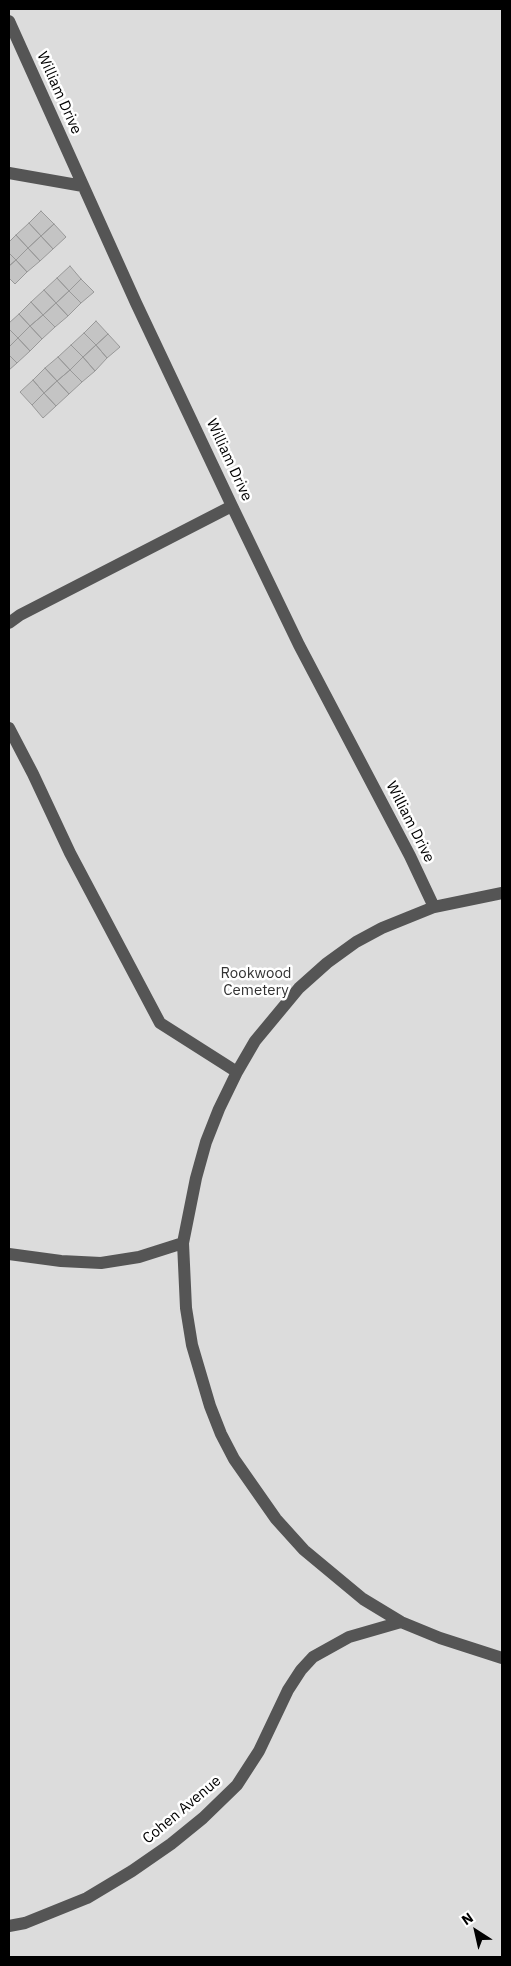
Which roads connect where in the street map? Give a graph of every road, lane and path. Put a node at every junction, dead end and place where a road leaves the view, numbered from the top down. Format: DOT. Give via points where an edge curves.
graph roads {
  1 [pos="9,21"];
  2 [pos="9,173"];
  3 [pos="83,186"];
  4 [pos="232,506"];
  5 [pos="9,623"];
  6 [pos="9,728"];
  7 [pos="502,893"];
  8 [pos="434,907"];
  9 [pos="237,1072"];
  10 [pos="183,1243"];
  11 [pos="9,1254"];
  12 [pos="401,1622"];
  13 [pos="502,1658"];
  14 [pos="9,1926"];
  1 -- 3 [label="street, William Drive"];
  2 -- 3 [label="street"];
  3 -- 4 [label="street, William Drive"];
  4 -- 5 [label="street"];
  4 -- 8 [label="street, William Drive"];
  6 -- 9 [label="street" via="70,853 160,1023"];
  7 -- 8 [label="street"];
  8 -- 9 [label="street" via="382,928 327,963 278,1012 255,1041"];
  9 -- 10 [label="street" via="206,1142"];
  10 -- 11 [label="street" via="139,1257 101,1263"];
  10 -- 12 [label="street" via="186,1308 192,1345 210,1406 234,1459 276,1519 304,1550 363,1599"];
  12 -- 13 [label="street"];
  12 -- 14 [label="street, Cohen Avenue" via="349,1637 312,1657 288,1690 237,1785 171,1844 88,1898 25,1923"];
}
